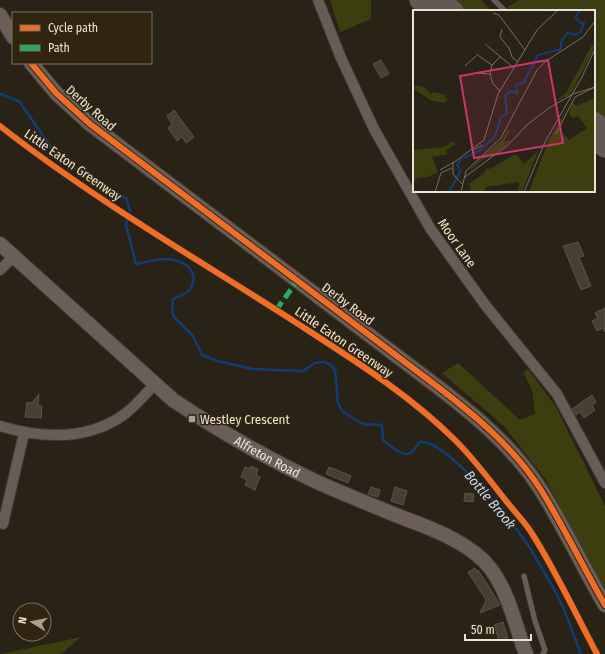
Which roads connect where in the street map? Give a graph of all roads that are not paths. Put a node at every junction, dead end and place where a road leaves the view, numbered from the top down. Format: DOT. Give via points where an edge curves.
graph roads {
  1 [pos="318,0"];
  2 [pos="419,0"];
  3 [pos="442,0"];
  4 [pos="494,0"];
  5 [pos="431,10"];
  6 [pos="453,10"];
  7 [pos="505,10"];
  8 [pos="0,15"];
  9 [pos="12,35"];
  10 [pos="32,64"];
  11 [pos="595,122"];
  12 [pos="605,129"];
  13 [pos="595,141"];
  14 [pos="605,148"];
  15 [pos="0,244"];
  16 [pos="14,256"];
  17 [pos="0,270"];
  18 [pos="155,384"];
  19 [pos="0,426"];
  20 [pos="24,433"];
  21 [pos="605,483"];
  22 [pos="3,524"];
  23 [pos="524,576"];
  24 [pos="605,605"];
  25 [pos="526,654"];
  26 [pos="543,654"];
  1 -- 21 [label="street, Moor Lane" via="374,129 430,228 486,306 557,394"];
  2 -- 5 [label="highway"];
  3 -- 6 [label="highway"];
  4 -- 7 [label="lane"];
  8 -- 9 [label="main road"];
  10 -- 24 [label="main road, Derby Road" via="56,93 90,124 430,381 482,424 514,456 540,489"];
  11 -- 12 [label="highway"];
  13 -- 14 [label="highway"];
  15 -- 16 [label="main road, Alfreton Road"];
  16 -- 17 [label="street"];
  16 -- 18 [label="main road, Alfreton Road"];
  18 -- 20 [label="street" via="122,416 98,427 71,434 48,436"];
  18 -- 25 [label="main road, Alfreton Road" via="199,418 272,458 315,480 456,541 475,554 493,573 505,592"];
  19 -- 20 [label="street"];
  20 -- 22 [label="street"];
  23 -- 26 [label="lane" via="545,650"];
}
